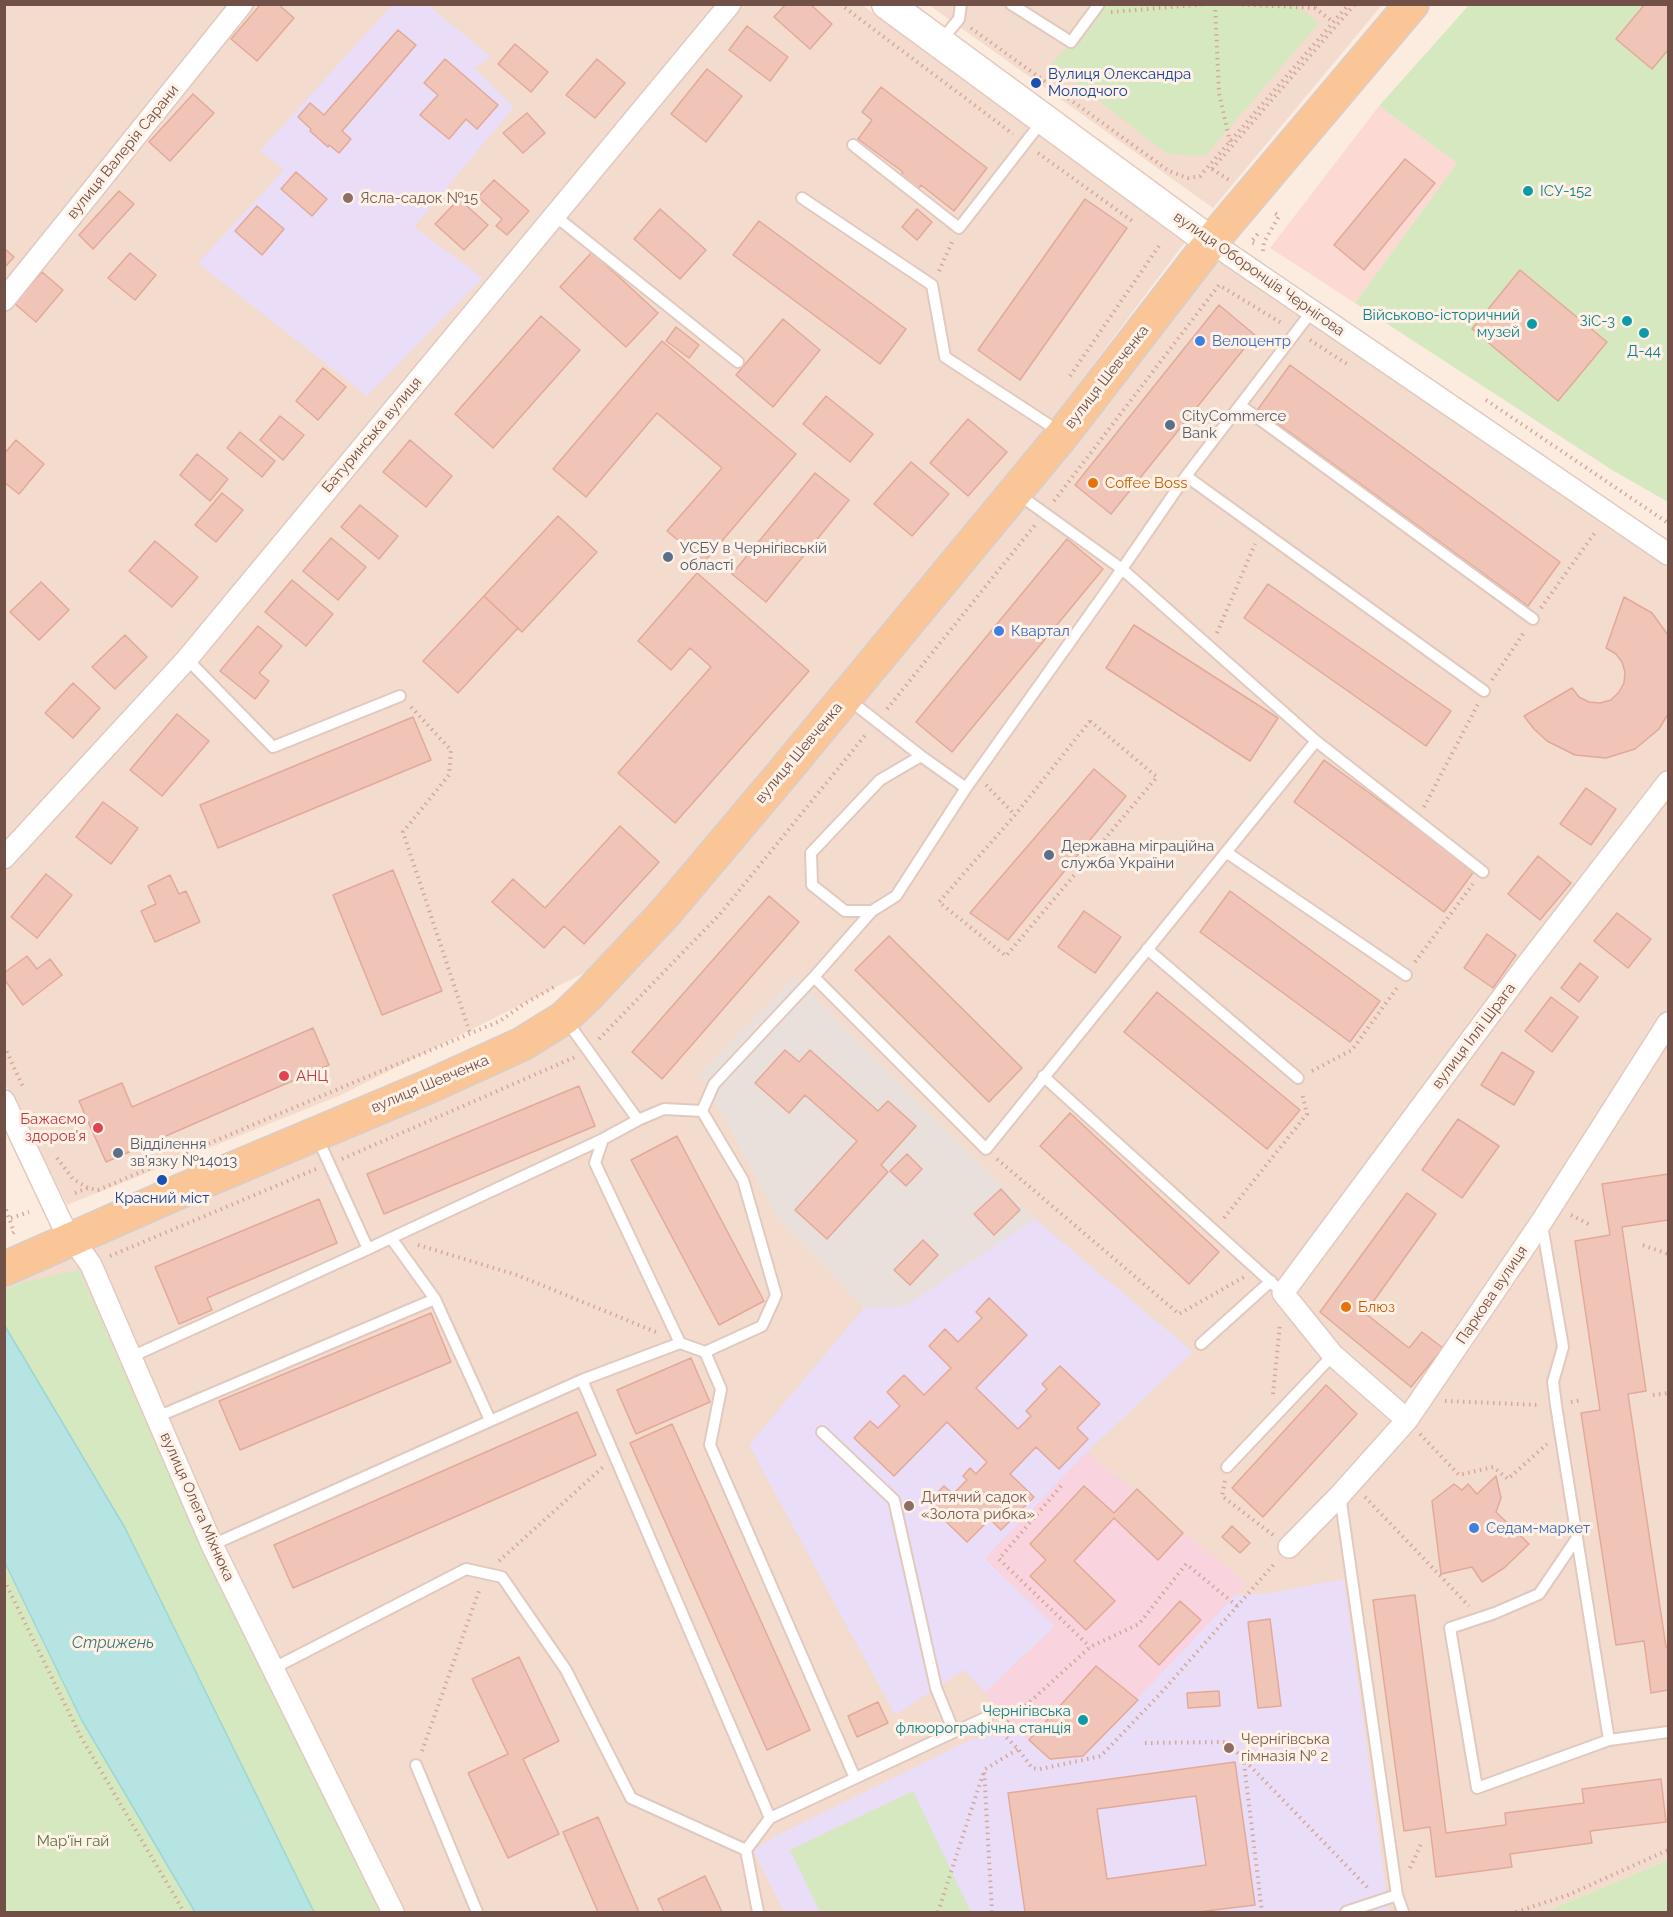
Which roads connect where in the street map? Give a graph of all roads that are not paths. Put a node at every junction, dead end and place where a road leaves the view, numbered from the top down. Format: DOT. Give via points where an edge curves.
graph roads {
  1 [pos="242,4"];
  2 [pos="730,4"];
  3 [pos="887,4"];
  4 [pos="961,4"];
  5 [pos="1011,4"];
  6 [pos="1412,4"];
  7 [pos="1096,9"];
  8 [pos="939,44"];
  9 [pos="1043,119"];
  10 [pos="854,145"];
  11 [pos="802,198"];
  12 [pos="554,215"];
  13 [pos="1211,242"];
  14 [pos="4,300"];
  15 [pos="1312,311"];
  16 [pos="738,362"];
  17 [pos="1240,405"];
  18 [pos="1063,434"];
  19 [pos="1186,476"];
  20 [pos="1016,492"];
  21 [pos="1668,554"];
  22 [pos="1122,569"];
  23 [pos="1533,619"];
  24 [pos="187,659"];
  25 [pos="1484,692"];
  26 [pos="400,696"];
  27 [pos="846,697"];
  28 [pos="1316,741"];
  29 [pos="921,756"];
  30 [pos="1668,782"];
  31 [pos="966,788"];
  32 [pos="1226,852"];
  33 [pos="4,858"];
  34 [pos="1483,872"];
  35 [pos="872,911"];
  36 [pos="1147,949"];
  37 [pos="1406,975"];
  38 [pos="814,977"];
  39 [pos="564,1018"];
  40 [pos="1668,1023"];
  41 [pos="1043,1076"];
  42 [pos="1298,1078"];
  43 [pos="4,1101"];
  44 [pos="702,1111"];
  45 [pos="638,1120"];
  46 [pos="316,1134"];
  47 [pos="603,1139"];
  48 [pos="1542,1221"];
  49 [pos="391,1238"];
  50 [pos="73,1239"];
  51 [pos="368,1249"];
  52 [pos="9,1258"];
  53 [pos="1277,1287"];
  54 [pos="435,1299"];
  55 [pos="680,1343"];
  56 [pos="1201,1344"];
  57 [pos="705,1352"];
  58 [pos="1333,1355"];
  59 [pos="131,1357"];
  60 [pos="582,1380"];
  61 [pos="157,1417"];
  62 [pos="490,1420"];
  63 [pos="1407,1420"];
  64 [pos="822,1432"];
  65 [pos="1227,1467"];
  66 [pos="1346,1489"];
  67 [pos="1577,1538"];
  68 [pos="212,1545"];
  69 [pos="1289,1547"];
  70 [pos="274,1668"];
  71 [pos="987,1717"];
  72 [pos="954,1732"];
  73 [pos="1668,1732"];
  74 [pos="1609,1740"];
  75 [pos="416,1765"];
  76 [pos="855,1778"];
  77 [pos="770,1818"];
  78 [pos="746,1850"];
  79 [pos="1397,1896"];
  80 [pos="393,1912"];
  81 [pos="477,1912"];
  82 [pos="758,1912"];
  83 [pos="1346,1912"];
  84 [pos="1403,1912"];
  1 -- 14 [label="street, вулиця Валерія Сарани"];
  2 -- 12 [label="street, Батуринська вулиця"];
  3 -- 8 [label="main road, вулиця Оборонців Чернігова"];
  4 -- 8 [label="lane" via="959,19"];
  5 -- 7 [label="lane" via="1071,42"];
  6 -- 13 [label="main road, вулиця Шевченка"];
  8 -- 9 [label="main road, вулиця Оборонців Чернігова"];
  9 -- 10 [label="lane" via="959,228"];
  9 -- 13 [label="main road, вулиця Оборонців Чернігова"];
  11 -- 18 [label="lane" via="932,285 945,357"];
  12 -- 16 [label="lane"];
  12 -- 24 [label="street, Батуринська вулиця"];
  13 -- 15 [label="street, вулиця Оборонців Чернігова"];
  13 -- 18 [label="main road, вулиця Шевченка"];
  15 -- 17 [label="lane"];
  15 -- 21 [label="street, вулиця Оборонців Чернігова"];
  17 -- 19 [label="lane"];
  17 -- 23 [label="lane"];
  18 -- 20 [label="main road, вулиця Шевченка"];
  19 -- 22 [label="lane"];
  19 -- 25 [label="lane"];
  20 -- 22 [label="lane"];
  20 -- 27 [label="main road, вулиця Шевченка"];
  22 -- 28 [label="lane"];
  22 -- 31 [label="lane"];
  24 -- 26 [label="lane" via="273,747"];
  24 -- 33 [label="street, Батуринська вулиця"];
  27 -- 29 [label="lane"];
  27 -- 39 [label="main road, вулиця Шевченка" via="665,913"];
  28 -- 32 [label="lane"];
  28 -- 34 [label="lane"];
  29 -- 31 [label="lane"];
  29 -- 35 [label="lane" via="880,780 811,853 812,885 845,911"];
  30 -- 53 [label="street, вулиця Іллі Шрага"];
  31 -- 35 [label="lane" via="896,896"];
  32 -- 36 [label="lane"];
  32 -- 37 [label="lane"];
  35 -- 38 [label="lane"];
  36 -- 41 [label="lane"];
  36 -- 42 [label="lane"];
  38 -- 41 [label="lane" via="986,1149"];
  38 -- 44 [label="lane" via="714,1084"];
  39 -- 45 [label="lane"];
  39 -- 46 [label="main road, вулиця Шевченка" via="522,1044"];
  40 -- 48 [label="street, Паркова вулиця"];
  41 -- 53 [label="lane"];
  43 -- 50 [label="street, вулиця Олега Міхнюка" via="62,1224"];
  44 -- 45 [label="lane" via="664,1109"];
  44 -- 57 [label="lane" via="743,1180 776,1294 762,1326"];
  45 -- 47 [label="lane"];
  46 -- 50 [label="main road, вулиця Шевченка"];
  46 -- 51 [label="lane"];
  47 -- 49 [label="lane"];
  47 -- 55 [label="lane" via="595,1162"];
  48 -- 63 [label="street, Паркова вулиця"];
  48 -- 67 [label="lane" via="1563,1347 1553,1382"];
  49 -- 51 [label="lane"];
  49 -- 54 [label="lane"];
  50 -- 52 [label="main road, вулиця Шевченка"];
  50 -- 59 [label="street, вулиця Олега Міхнюка" via="91,1265"];
  51 -- 59 [label="lane"];
  53 -- 56 [label="lane"];
  53 -- 58 [label="street"];
  54 -- 61 [label="lane"];
  54 -- 62 [label="lane"];
  55 -- 57 [label="lane"];
  55 -- 60 [label="lane"];
  57 -- 76 [label="lane" via="721,1389 710,1445"];
  58 -- 63 [label="street"];
  58 -- 65 [label="lane"];
  59 -- 61 [label="street, вулиця Олега Міхнюка"];
  60 -- 62 [label="lane"];
  60 -- 77 [label="lane"];
  61 -- 68 [label="street, вулиця Олега Міхнюка"];
  62 -- 68 [label="lane"];
  63 -- 66 [label="street, Паркова вулиця"];
  64 -- 72 [label="lane" via="894,1500 936,1688"];
  66 -- 69 [label="street, Паркова вулиця"];
  66 -- 79 [label="lane"];
  67 -- 74 [label="lane"];
  67 -- 74 [label="lane" via="1539,1594 1450,1628 1477,1788"];
  68 -- 70 [label="street, вулиця Олега Міхнюка"];
  70 -- 78 [label="lane" via="466,1569 502,1577 566,1670 631,1798"];
  70 -- 80 [label="street, вулиця Олега Міхнюка"];
  71 -- 72 [label="lane"];
  72 -- 76 [label="lane"];
  73 -- 74 [label="lane"];
  75 -- 81 [label="lane"];
  76 -- 77 [label="lane"];
  77 -- 78 [label="lane"];
  78 -- 82 [label="lane"];
  79 -- 83 [label="lane"];
  79 -- 84 [label="lane"];
}
